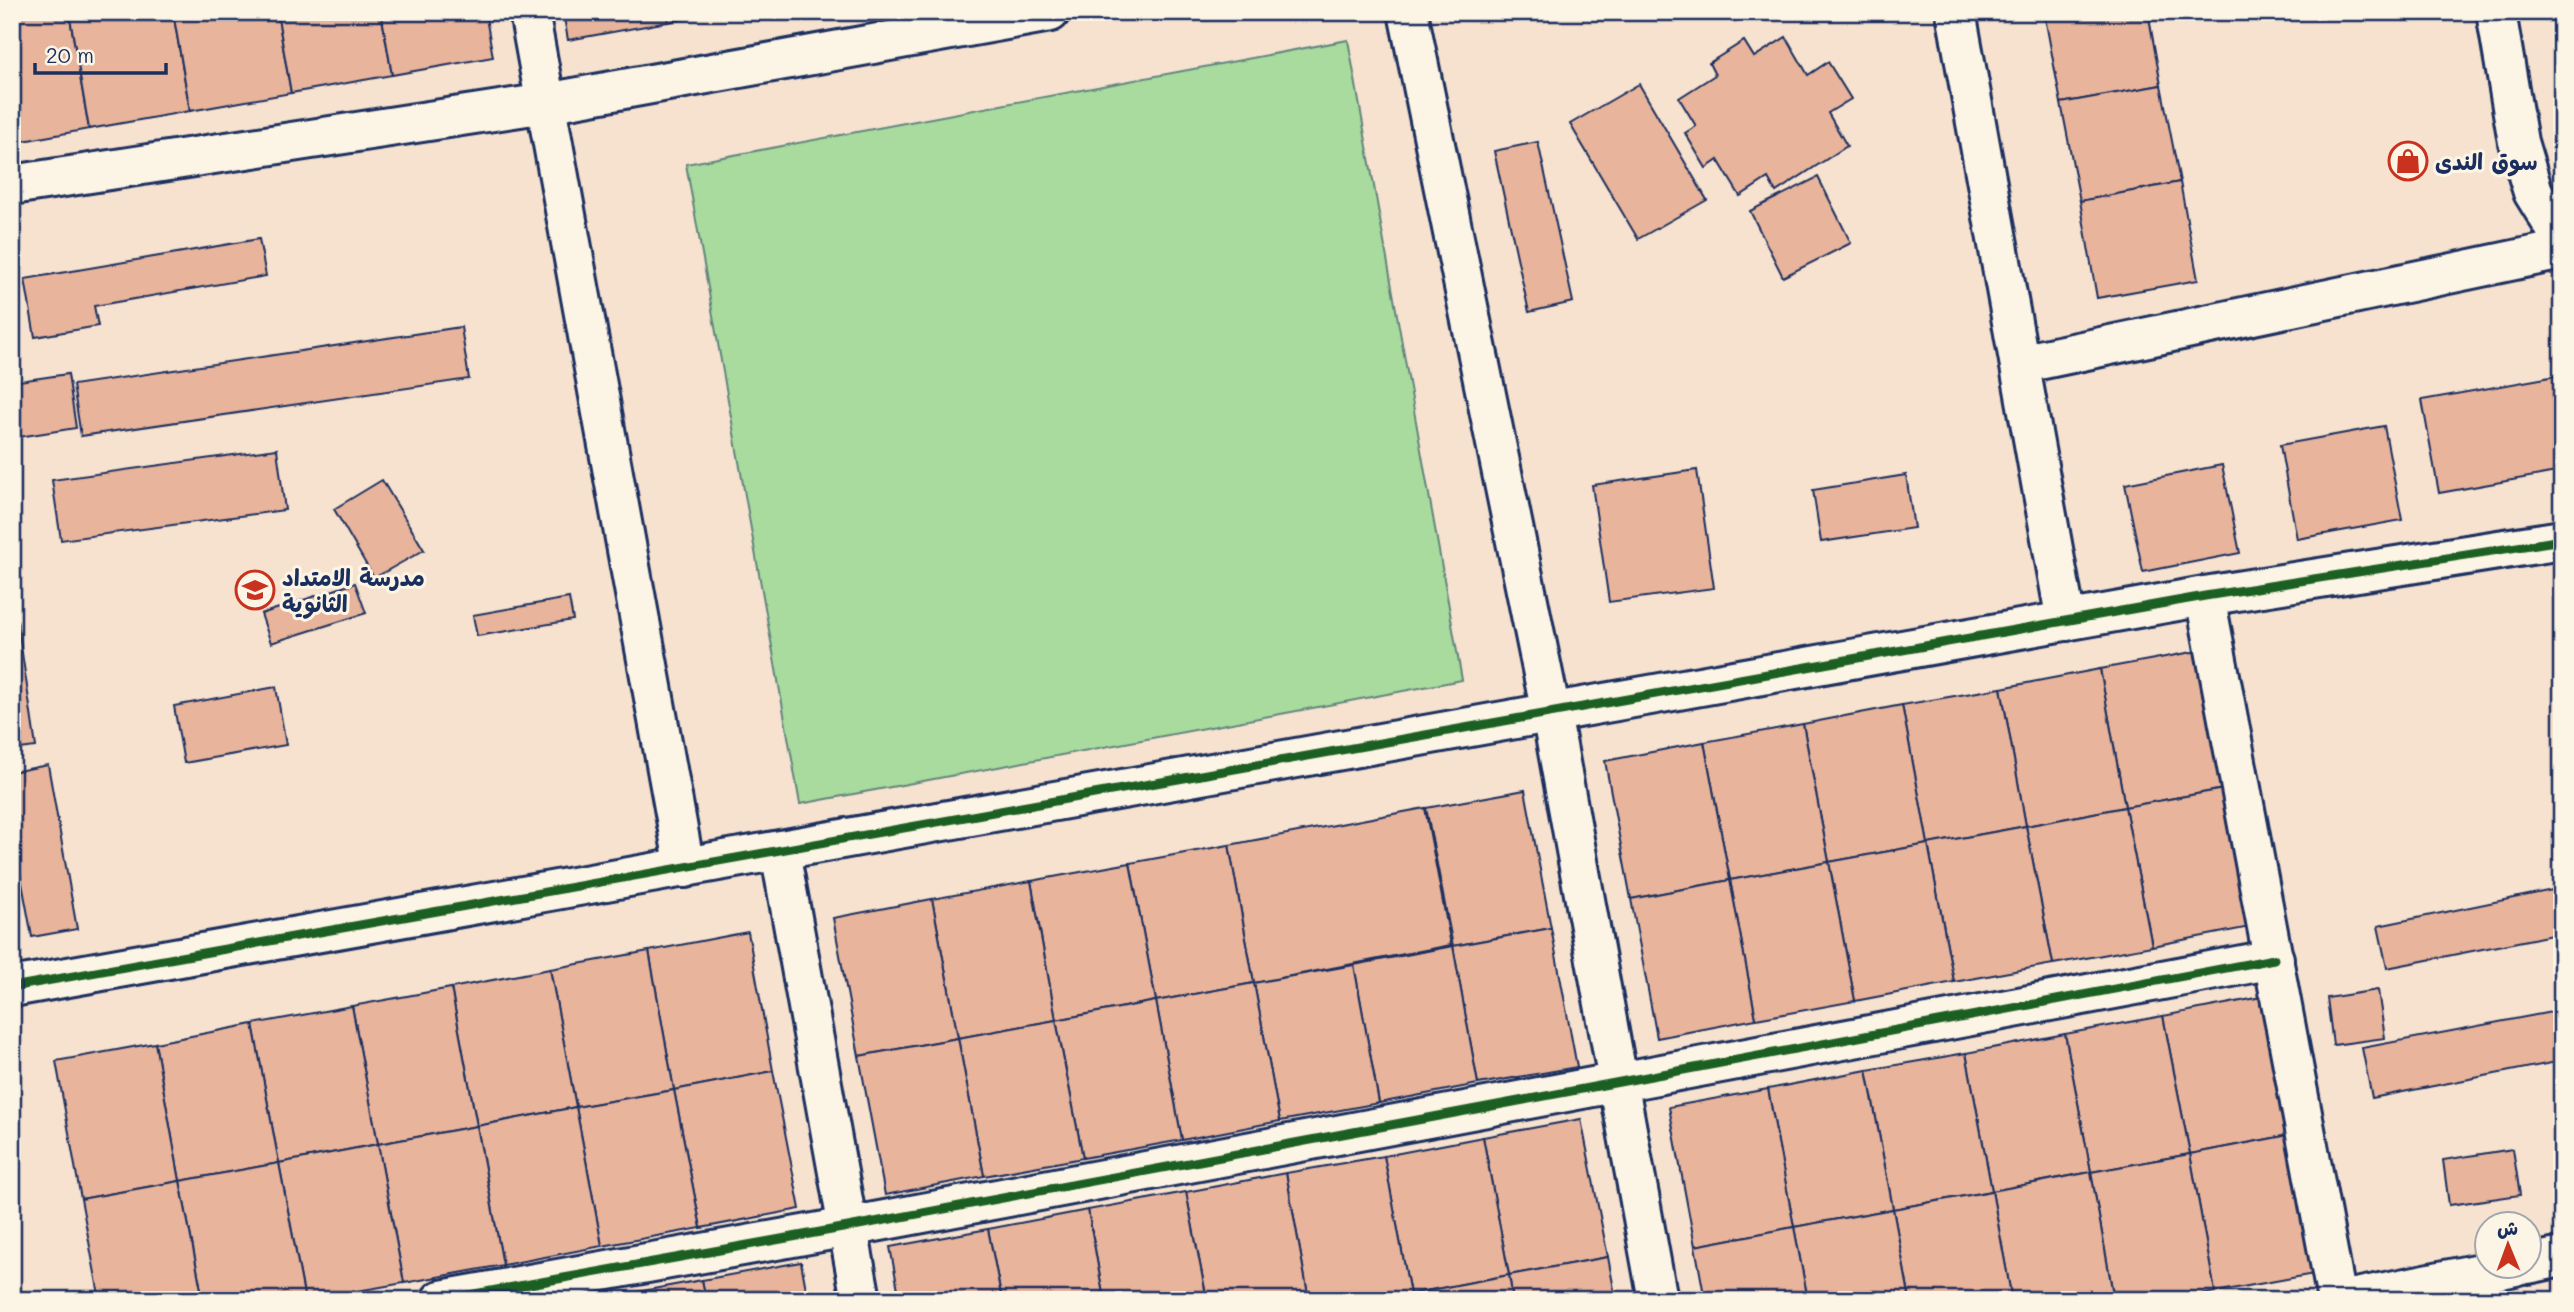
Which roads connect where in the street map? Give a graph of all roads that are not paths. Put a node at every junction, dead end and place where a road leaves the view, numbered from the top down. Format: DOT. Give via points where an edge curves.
graph roads {
  1 [pos="529,12"];
  2 [pos="1050,12"];
  3 [pos="1408,12"];
  4 [pos="1956,12"];
  5 [pos="2496,12"];
  6 [pos="546,103"];
  7 [pos="12,184"];
  8 [pos="2562,239"];
  9 [pos="2562,250"];
  10 [pos="2020,364"];
  11 [pos="2562,540"];
  12 [pos="2205,596"];
  13 [pos="2066,621"];
  14 [pos="1551,713"];
  15 [pos="780,851"];
  16 [pos="685,868"];
  17 [pos="2273,959"];
  18 [pos="12,987"];
  19 [pos="1619,1082"];
  20 [pos="848,1227"];
  21 [pos="2562,1257"];
  22 [pos="2542,1261"];
  23 [pos="2472,1275"];
  24 [pos="441,1300"];
  25 [pos="861,1300"];
  26 [pos="1658,1300"];
  27 [pos="2337,1300"];
  28 [pos="2346,1300"];
  1 -- 6 [label="street"];
  2 -- 6 [label="street"];
  3 -- 14 [label="street"];
  4 -- 10 [label="street"];
  5 -- 8 [label="street" via="2518,142 2533,192"];
  6 -- 7 [label="street"];
  6 -- 16 [label="street"];
  9 -- 10 [label="street"];
  10 -- 13 [label="street"];
  11 -- 12 [label="street"];
  12 -- 13 [label="street"];
  12 -- 17 [label="street"];
  13 -- 14 [label="street"];
  14 -- 15 [label="street"];
  14 -- 19 [label="street"];
  15 -- 16 [label="street"];
  15 -- 20 [label="street"];
  16 -- 18 [label="street"];
  17 -- 19 [label="street"];
  17 -- 27 [label="street"];
  19 -- 20 [label="street"];
  19 -- 26 [label="street"];
  20 -- 24 [label="street"];
  20 -- 25 [label="street"];
  21 -- 22 [label="street"];
  23 -- 28 [label="street"];
}
